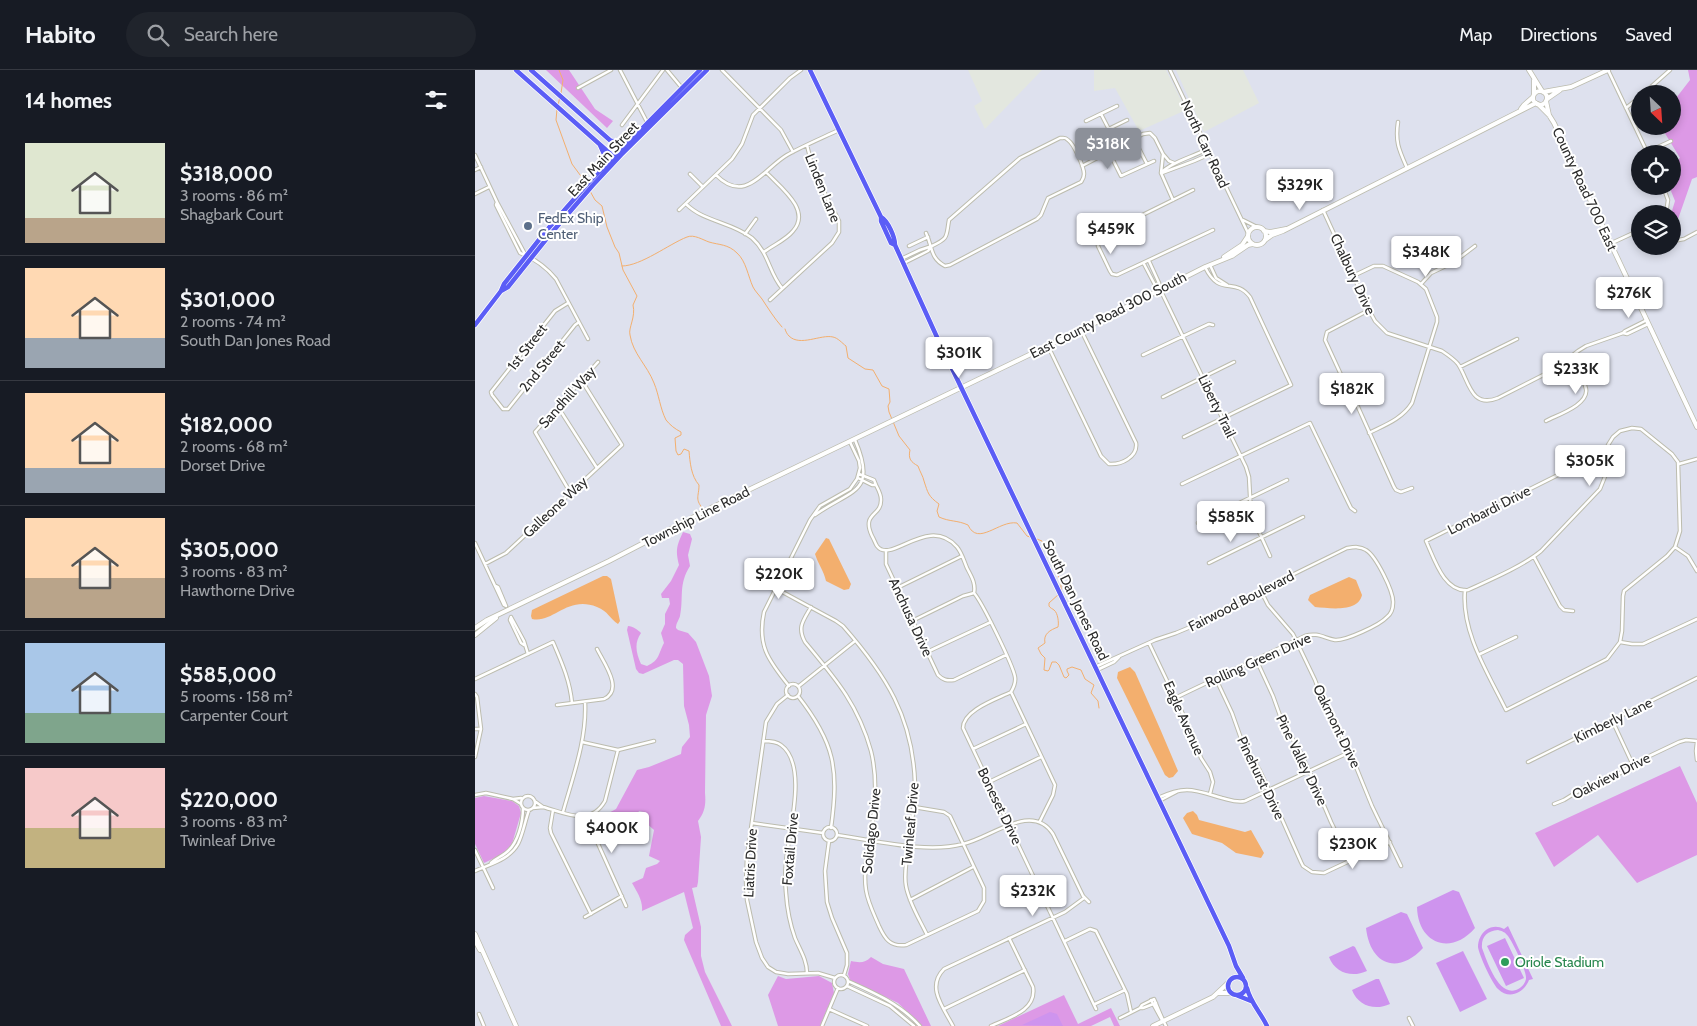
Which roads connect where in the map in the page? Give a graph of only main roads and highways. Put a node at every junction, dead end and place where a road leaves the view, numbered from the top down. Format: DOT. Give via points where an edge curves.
graph roads {
  1 [pos="516,70"];
  2 [pos="531,70"];
  3 [pos="700,70"];
  4 [pos="707,70"];
  5 [pos="810,70"];
  6 [pos="683,90"];
  7 [pos="632,136"];
  8 [pos="612,141"];
  9 [pos="600,144"];
  10 [pos="622,150"];
  11 [pos="615,157"];
  12 [pos="602,167"];
  13 [pos="591,183"];
  14 [pos="475,325"];
  15 [pos="1236,966"];
  16 [pos="1243,978"];
  17 [pos="1230,981"];
  18 [pos="1246,984"];
  19 [pos="1234,994"];
  20 [pos="1251,1001"];
  21 [pos="1267,1026"];
  1 -- 9 [label="main road"];
  2 -- 8 [label="main road"];
  3 -- 6 [label="main road, East Main Street"];
  4 -- 6 [label="main road, East Main Street"];
  5 -- 15 [label="main road, South Dan Jones Road" via="881,217 890,229 961,388"];
  6 -- 7 [label="main road, East Main Street"];
  6 -- 10 [label="main road, East Main Street"];
  7 -- 8 [label="main road" via="623,141"];
  7 -- 10 [label="main road, East Main Street"];
  8 -- 10 [label="main road"];
  9 -- 11 [label="main road"];
  9 -- 12 [label="main road" via="604,154"];
  10 -- 11 [label="main road, East Main Street"];
  11 -- 12 [label="main road, East Main Street"];
  11 -- 13 [label="main road, East Main Street"];
  12 -- 13 [label="main road, East Main Street"];
  13 -- 14 [label="main road, East Main Street"];
  15 -- 16 [label="main road, South Dan Jones Road"];
  15 -- 17 [label="main road"];
  16 -- 17 [label="main road" via="1237,976"];
  16 -- 18 [label="main road"];
  17 -- 19 [label="main road" via="1229,989"];
  18 -- 19 [label="main road" via="1243,992"];
  18 -- 20 [label="main road"];
  19 -- 20 [label="main road"];
  20 -- 21 [label="main road"];
}
